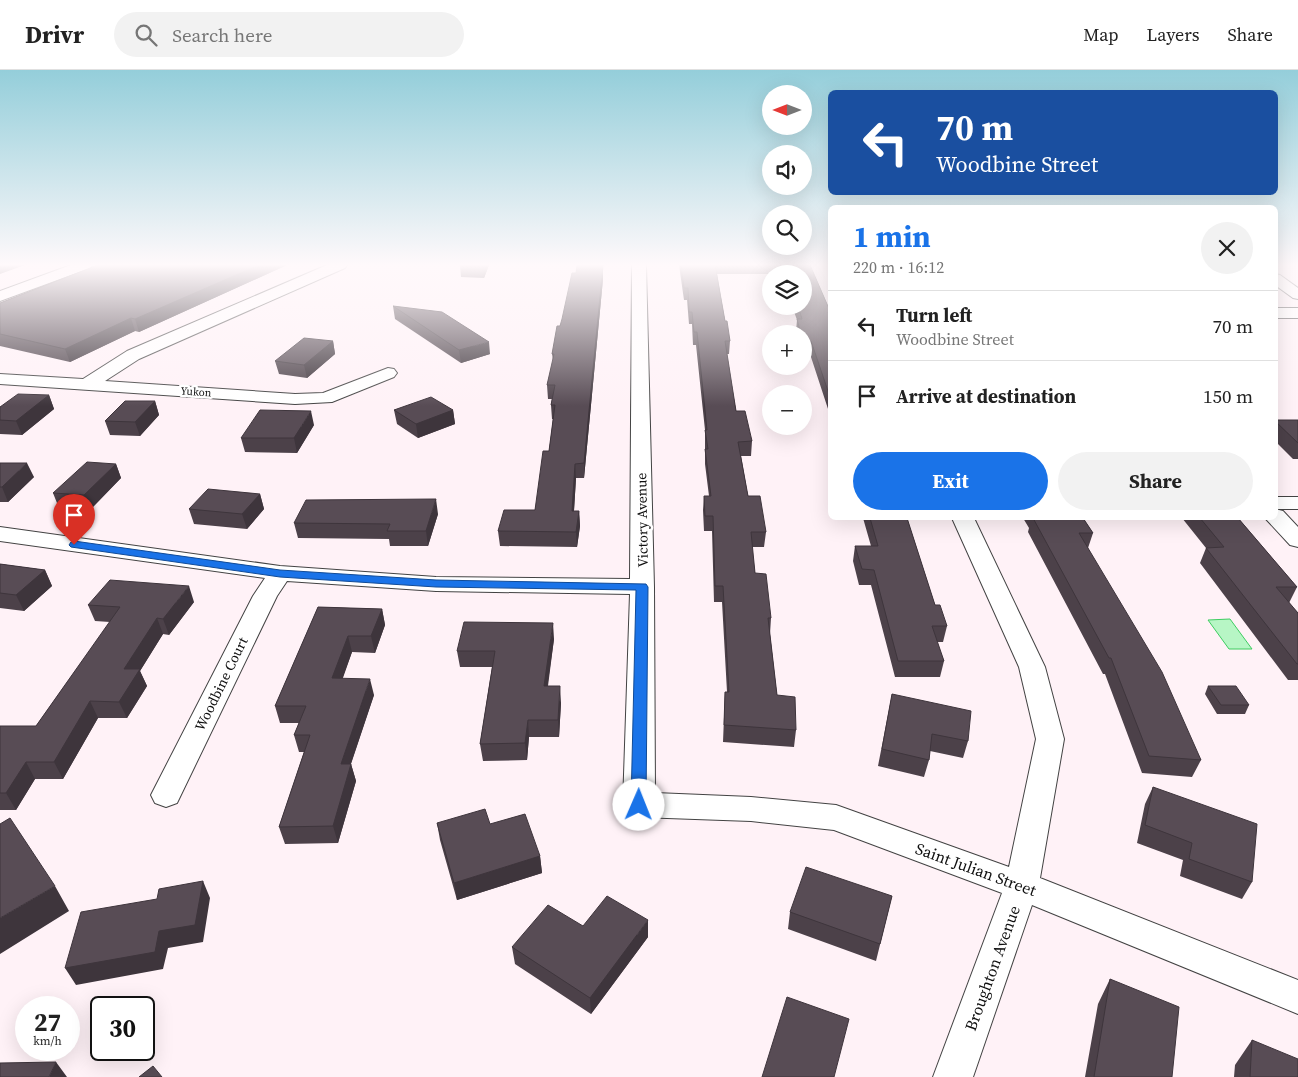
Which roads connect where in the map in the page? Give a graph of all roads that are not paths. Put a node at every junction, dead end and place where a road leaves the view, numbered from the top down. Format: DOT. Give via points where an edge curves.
graph roads {
  1 [pos="232,312"];
  2 [pos="639,312"];
  3 [pos="1278,313"];
  4 [pos="1298,313"];
  5 [pos="388,373"];
  6 [pos="0,379"];
  7 [pos="88,384"];
  8 [pos="1278,503"];
  9 [pos="1298,503"];
  10 [pos="1278,519"];
  11 [pos="963,520"];
  12 [pos="0,534"];
  13 [pos="1298,540"];
  14 [pos="280,573"];
  15 [pos="642,587"];
  16 [pos="166,795"];
  17 [pos="639,805"];
  18 [pos="1022,886"];
  19 [pos="1298,997"];
  20 [pos="953,1077"];
  1 -- 7 [label="street" via="133,355"];
  2 -- 15 [label="street, Victory Avenue"];
  3 -- 4 [label="street"];
  5 -- 7 [label="street, Yukon" via="326,398 295,399"];
  6 -- 7 [label="street, Yukon"];
  8 -- 9 [label="street"];
  10 -- 13 [label="street"];
  11 -- 18 [label="street, Broughton Avenue" via="1032,667 1050,739"];
  12 -- 14 [label="street"];
  14 -- 15 [label="street" via="436,584"];
  14 -- 16 [label="street, Woodbine Court" via="265,596"];
  15 -- 17 [label="street, Victory Avenue"];
  17 -- 18 [label="street, Saint Julian Street" via="751,809 836,818"];
  18 -- 19 [label="street, Saint Julian Street"];
  18 -- 20 [label="street, Broughton Avenue"];
}
